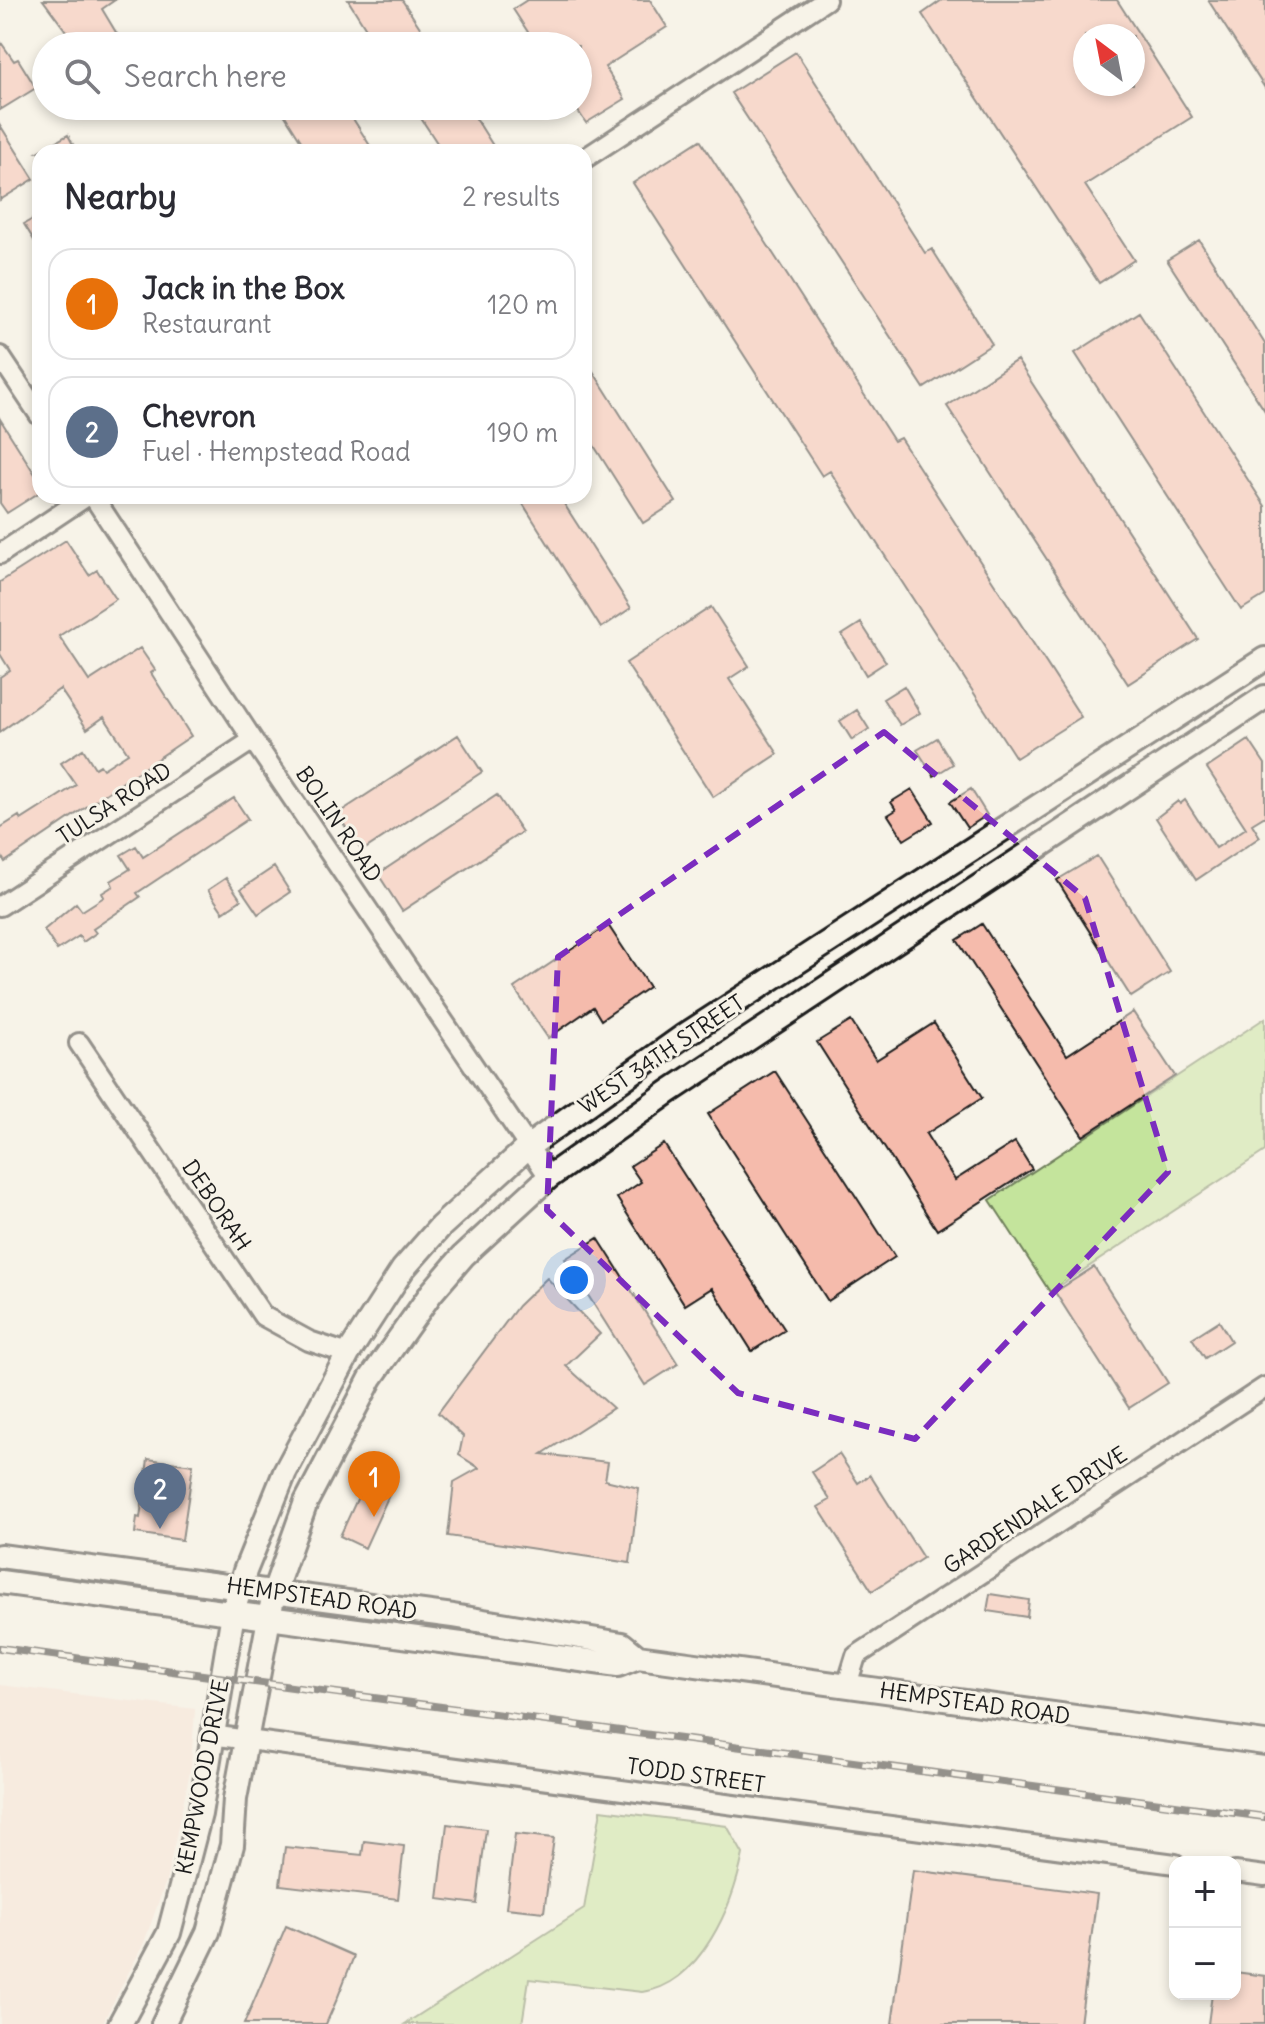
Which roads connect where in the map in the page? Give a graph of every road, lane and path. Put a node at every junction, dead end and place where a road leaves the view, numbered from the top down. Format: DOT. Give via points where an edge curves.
graph roads {
  1 [pos="826,0"];
  2 [pos="592,154"];
  3 [pos="0,356"];
  4 [pos="32,404"];
  5 [pos="78,504"];
  6 [pos="95,504"];
  7 [pos="0,554"];
  8 [pos="1265,659"];
  9 [pos="1265,697"];
  10 [pos="1169,722"];
  11 [pos="253,740"];
  12 [pos="1187,748"];
  13 [pos="0,906"];
  14 [pos="776,977"];
  15 [pos="794,1008"];
  16 [pos="79,1043"];
  17 [pos="529,1146"];
  18 [pos="549,1177"];
  19 [pos="348,1354"];
  20 [pos="1265,1387"];
  21 [pos="0,1556"];
  22 [pos="0,1582"];
  23 [pos="239,1587"];
  24 [pos="274,1592"];
  25 [pos="233,1613"];
  26 [pos="269,1618"];
  27 [pos="638,1657"];
  28 [pos="847,1685"];
  29 [pos="211,1735"];
  30 [pos="247,1740"];
  31 [pos="1265,1743"];
  32 [pos="1169,1863"];
  33 [pos="1241,1873"];
  34 [pos="1265,1876"];
  35 [pos="156,1957"];
  36 [pos="190,1971"];
  37 [pos="120,2024"];
  38 [pos="163,2024"];
  1 -- 2 [label="street"];
  3 -- 4 [label="street"];
  5 -- 7 [label="street"];
  6 -- 11 [label="street, BOLIN ROAD"];
  8 -- 10 [label="main road, WEST 34TH STREET"];
  9 -- 12 [label="main road, WEST 34TH STREET"];
  10 -- 12 [label="main road"];
  10 -- 14 [label="main road, WEST 34TH STREET"];
  11 -- 13 [label="street, TULSA ROAD"];
  11 -- 17 [label="street, BOLIN ROAD"];
  12 -- 15 [label="main road, WEST 34TH STREET"];
  14 -- 15 [label="main road"];
  14 -- 17 [label="main road, WEST 34TH STREET"];
  15 -- 18 [label="main road, WEST 34TH STREET"];
  16 -- 19 [label="street, DEBORAH" via="263,1316 309,1341"];
  17 -- 18 [label="street, BOLIN ROAD"];
  17 -- 19 [label="main road, WEST 34TH STREET" via="440,1227 403,1269"];
  18 -- 24 [label="main road, WEST 34TH STREET" via="463,1256 371,1378 306,1502"];
  19 -- 23 [label="main road, WEST 34TH STREET" via="275,1491"];
  20 -- 28 [label="street, GARDENDALE DRIVE" via="856,1656"];
  21 -- 23 [label="main road, HEMPSTEAD ROAD"];
  22 -- 25 [label="main road, HEMPSTEAD ROAD"];
  23 -- 24 [label="main road, HEMPSTEAD ROAD"];
  23 -- 25 [label="main road, WEST 34TH STREET"];
  24 -- 26 [label="main road, WEST 34TH STREET"];
  24 -- 27 [label="main road, HEMPSTEAD ROAD" via="622,1644"];
  25 -- 26 [label="main road, HEMPSTEAD ROAD"];
  25 -- 29 [label="main road, KEMPWOOD DRIVE"];
  26 -- 27 [label="main road, HEMPSTEAD ROAD" via="618,1665"];
  26 -- 30 [label="main road, KEMPWOOD DRIVE"];
  27 -- 28 [label="main road, HEMPSTEAD ROAD"];
  28 -- 31 [label="main road, HEMPSTEAD ROAD"];
  29 -- 30 [label="street, TODD STREET"];
  29 -- 35 [label="main road, KEMPWOOD DRIVE" via="200,1814 169,1933"];
  30 -- 32 [label="street, TODD STREET"];
  30 -- 36 [label="main road, KEMPWOOD DRIVE" via="232,1845 208,1932"];
  33 -- 34 [label="street"];
  35 -- 36 [label="main road"];
  35 -- 37 [label="main road, KEMPWOOD DRIVE"];
  36 -- 38 [label="main road, KEMPWOOD DRIVE"];
}
